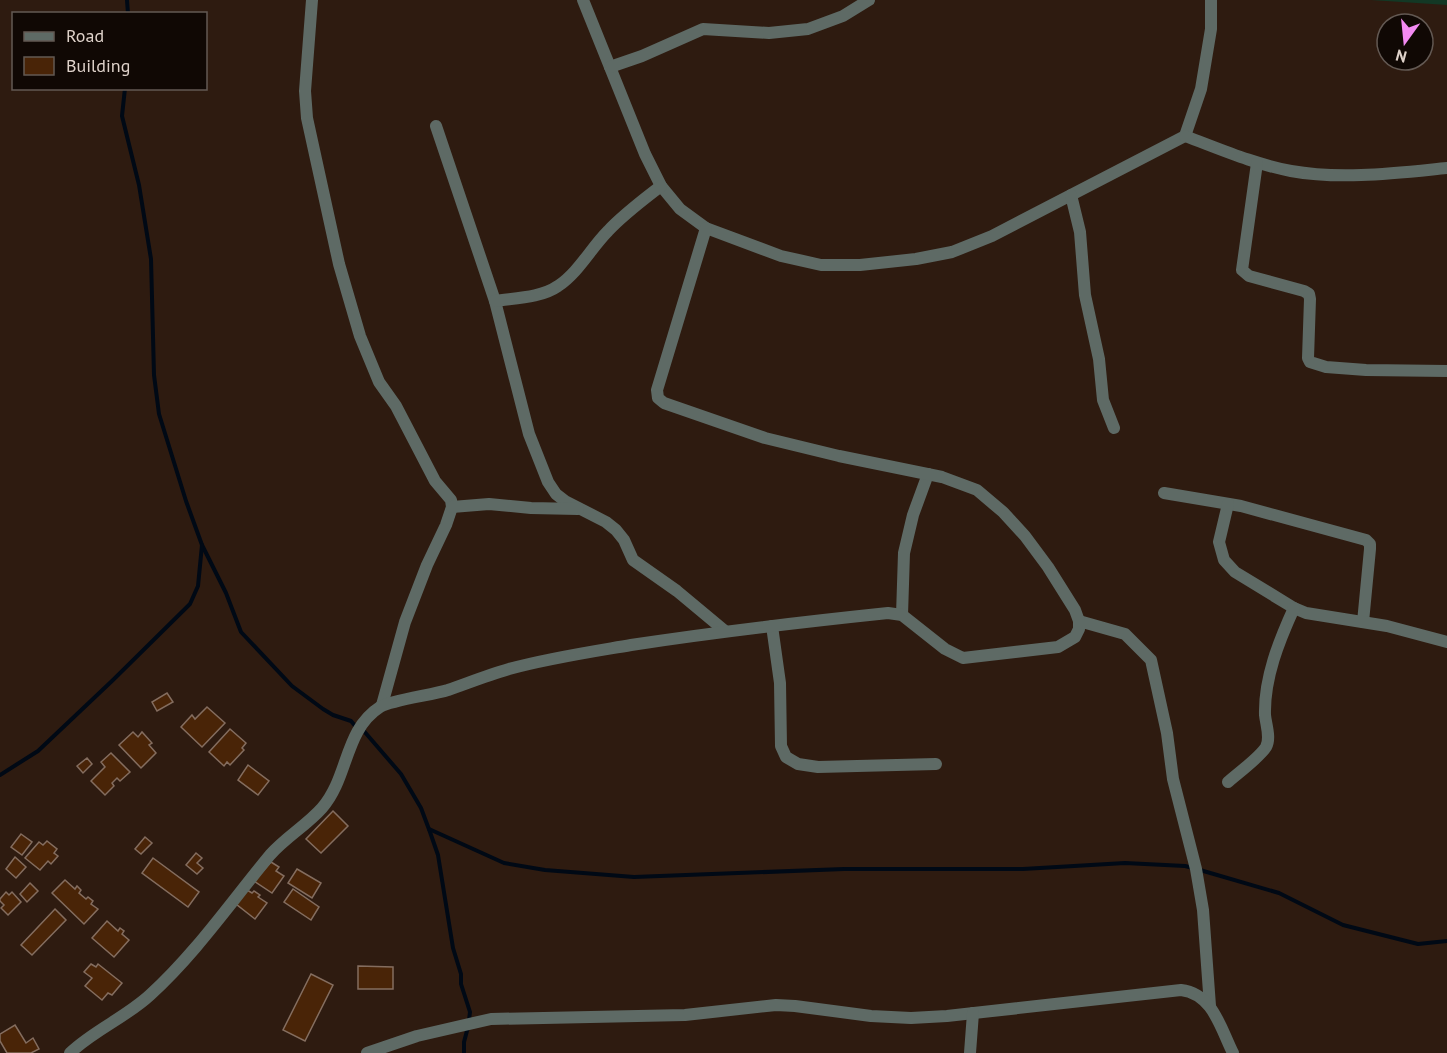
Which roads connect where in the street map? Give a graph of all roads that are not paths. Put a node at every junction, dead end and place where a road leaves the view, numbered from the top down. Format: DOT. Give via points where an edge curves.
graph roads {
  1 [pos="312,0"];
  2 [pos="583,0"];
  3 [pos="869,0"];
  4 [pos="1211,0"];
  5 [pos="610,67"];
  6 [pos="436,126"];
  7 [pos="1185,136"];
  8 [pos="1257,163"];
  9 [pos="1447,168"];
  10 [pos="661,186"];
  11 [pos="1071,195"];
  12 [pos="705,228"];
  13 [pos="495,301"];
  14 [pos="1447,371"];
  15 [pos="1114,428"];
  16 [pos="928,474"];
  17 [pos="1164,493"];
  18 [pos="1228,504"];
  19 [pos="452,507"];
  20 [pos="579,509"];
  21 [pos="1294,608"];
  22 [pos="902,615"];
  23 [pos="1079,621"];
  24 [pos="1364,622"];
  25 [pos="772,626"];
  26 [pos="725,631"];
  27 [pos="1447,642"];
  28 [pos="382,705"];
  29 [pos="936,764"];
  30 [pos="1228,782"];
  31 [pos="1209,1006"];
  32 [pos="973,1013"];
  33 [pos="70,1053"];
  34 [pos="367,1053"];
  35 [pos="970,1053"];
  36 [pos="1233,1053"];
  1 -- 19 [label="street" via="305,91 307,118 349,303 379,382"];
  2 -- 5 [label="street"];
  3 -- 5 [label="street" via="843,16 800,30 769,33 703,29"];
  4 -- 7 [label="street" via="1211,29 1201,89"];
  5 -- 10 [label="street"];
  6 -- 13 [label="street"];
  7 -- 8 [label="street"];
  7 -- 11 [label="street"];
  8 -- 9 [label="street" via="1326,174"];
  8 -- 14 [label="street" via="1242,270 1249,276 1309,294 1310,362 1366,370"];
  10 -- 12 [label="street" via="680,209"];
  10 -- 13 [label="street" via="614,225 558,286"];
  11 -- 12 [label="street" via="952,252 860,265 821,265 781,256"];
  11 -- 15 [label="street" via="1080,232 1086,302 1098,353 1103,400"];
  12 -- 16 [label="street" via="657,390 658,398 765,438"];
  13 -- 20 [label="street" via="529,434 548,482 556,494"];
  16 -- 22 [label="street" via="904,553"];
  16 -- 23 [label="street" via="977,490 1003,512 1048,567"];
  17 -- 18 [label="street"];
  18 -- 21 [label="street" via="1219,542 1224,560 1235,572"];
  18 -- 24 [label="street" via="1366,540 1370,549"];
  19 -- 20 [label="street" via="489,504"];
  19 -- 28 [label="street" via="405,622"];
  20 -- 26 [label="street" via="616,530 633,560"];
  21 -- 24 [label="street"];
  21 -- 30 [label="street" via="1279,641 1269,679 1266,747"];
  22 -- 23 [label="street" via="945,649 963,658 1058,647 1075,637"];
  22 -- 25 [label="street"];
  23 -- 31 [label="street" via="1125,634 1151,660 1173,779 1202,900"];
  24 -- 27 [label="street"];
  25 -- 26 [label="street"];
  25 -- 29 [label="street" via="780,683 781,746 786,757 798,764 818,767"];
  26 -- 28 [label="street" via="560,657 427,696"];
  28 -- 33 [label="street" via="358,729 338,782 321,809 272,853 158,988"];
  31 -- 32 [label="street" via="1203,998 1180,990"];
  31 -- 36 [label="street"];
  32 -- 34 [label="street" via="911,1018 776,1005 685,1015 491,1019 417,1036"];
  32 -- 35 [label="street"];
}
